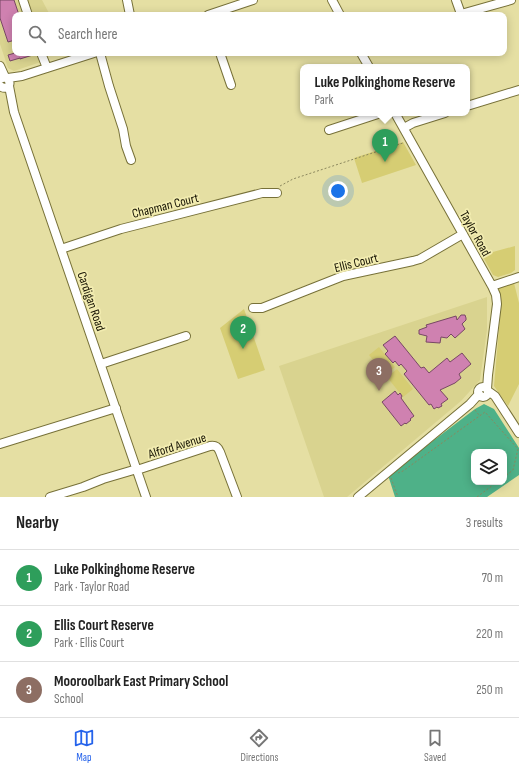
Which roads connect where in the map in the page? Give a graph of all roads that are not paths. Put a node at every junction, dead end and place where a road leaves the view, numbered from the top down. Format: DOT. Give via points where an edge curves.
graph roads {
  1 [pos="23,0"];
  2 [pos="127,0"];
  3 [pos="253,0"];
  4 [pos="332,0"];
  5 [pos="456,0"];
  6 [pos="511,0"];
  7 [pos="27,12"];
  8 [pos="129,12"];
  9 [pos="217,12"];
  10 [pos="338,12"];
  11 [pos="459,12"];
  12 [pos="470,12"];
  13 [pos="43,56"];
  14 [pos="85,56"];
  15 [pos="101,56"];
  16 [pos="221,56"];
  17 [pos="0,66"];
  18 [pos="47,68"];
  19 [pos="3,82"];
  20 [pos="231,86"];
  21 [pos="519,90"];
  22 [pos="470,105"];
  23 [pos="372,116"];
  24 [pos="397,116"];
  25 [pos="435,116"];
  26 [pos="404,128"];
  27 [pos="329,130"];
  28 [pos="131,160"];
  29 [pos="277,193"];
  30 [pos="463,234"];
  31 [pos="61,249"];
  32 [pos="518,280"];
  33 [pos="492,286"];
  34 [pos="253,308"];
  35 [pos="186,336"];
  36 [pos="101,364"];
  37 [pos="484,393"];
  38 [pos="116,408"];
  39 [pos="519,433"];
  40 [pos="2,442"];
  41 [pos="137,470"];
  42 [pos="50,497"];
  43 [pos="146,497"];
  44 [pos="237,497"];
  45 [pos="358,497"];
  1 -- 7 [label="street"];
  2 -- 8 [label="street"];
  3 -- 9 [label="street"];
  4 -- 10 [label="street"];
  5 -- 11 [label="street"];
  6 -- 12 [label="street"];
  13 -- 18 [label="street"];
  14 -- 18 [label="street"];
  15 -- 28 [label="street"];
  16 -- 20 [label="street"];
  17 -- 19 [label="street, Cardigan Road"];
  18 -- 19 [label="street"];
  19 -- 31 [label="street, Cardigan Road"];
  21 -- 22 [label="street"];
  23 -- 27 [label="street"];
  24 -- 26 [label="street, Taylor Road"];
  25 -- 26 [label="street"];
  26 -- 30 [label="street, Taylor Road"];
  29 -- 31 [label="street, Chapman Court" via="262,193 121,229"];
  30 -- 33 [label="street, Taylor Road"];
  30 -- 34 [label="street, Ellis Court" via="413,261 344,276 262,308"];
  31 -- 36 [label="street, Cardigan Road"];
  32 -- 33 [label="street"];
  33 -- 37 [label="street, Taylor Road" via="497,304"];
  35 -- 36 [label="street"];
  36 -- 38 [label="street, Cardigan Road"];
  37 -- 39 [label="street" via="506,413"];
  37 -- 45 [label="street"];
  38 -- 40 [label="street"];
  38 -- 41 [label="street, Cardigan Road"];
  41 -- 42 [label="street"];
  41 -- 43 [label="street, Cardigan Road"];
  41 -- 44 [label="street, Alford Avenue" via="216,446"];
}
